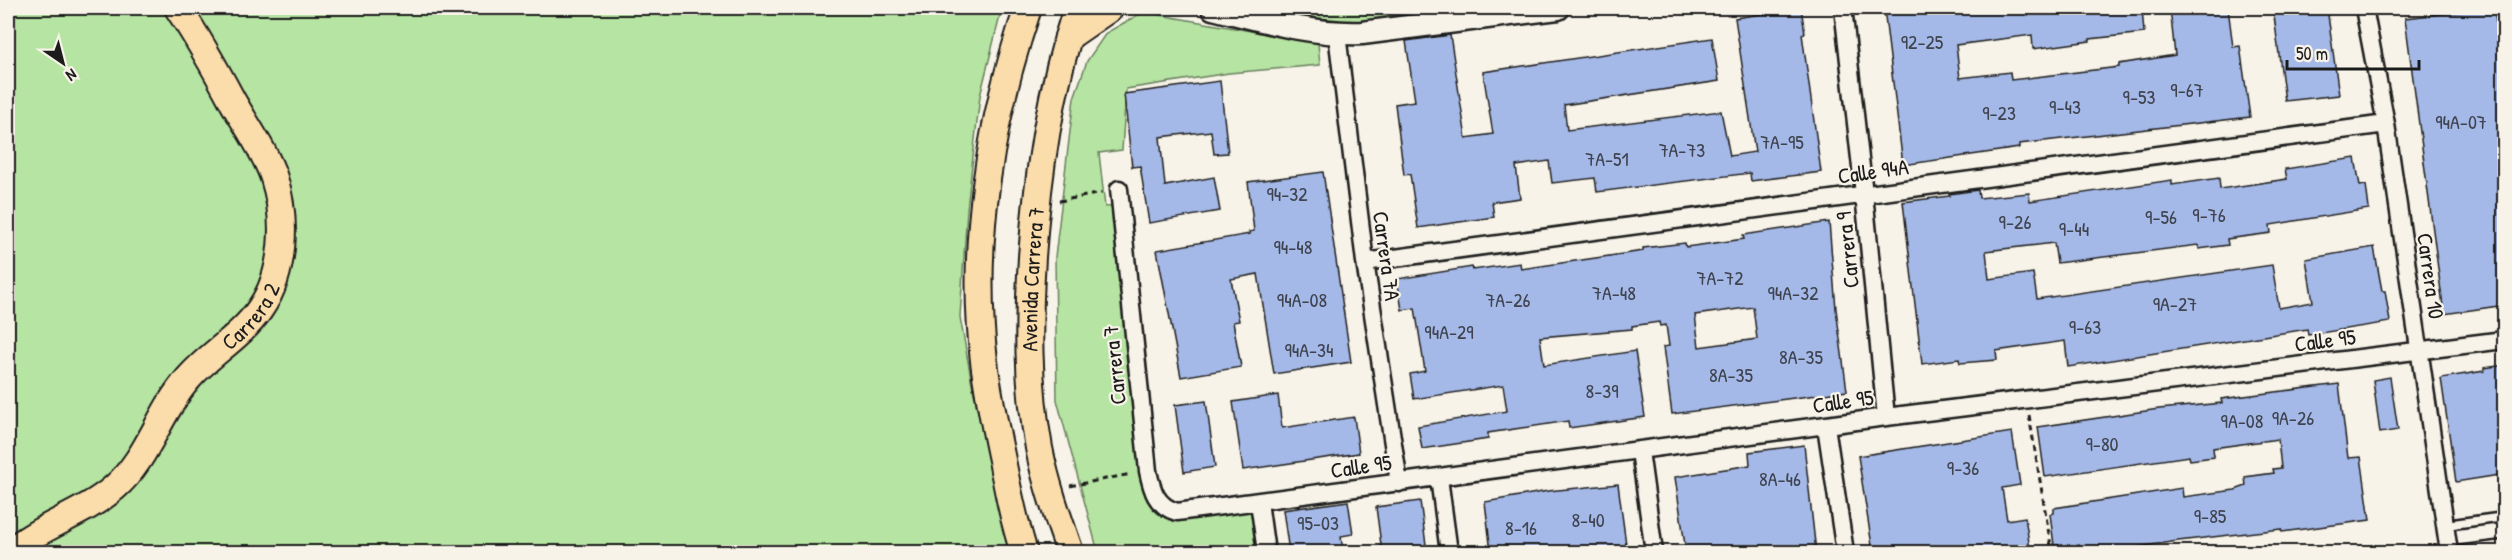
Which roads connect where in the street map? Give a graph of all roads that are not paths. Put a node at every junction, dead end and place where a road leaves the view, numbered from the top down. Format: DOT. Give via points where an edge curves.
graph roads {
  1 [pos="178,8"];
  2 [pos="1028,8"];
  3 [pos="1077,8"];
  4 [pos="1110,8"];
  5 [pos="1213,8"];
  6 [pos="1558,8"];
  7 [pos="1842,8"];
  8 [pos="2364,8"];
  9 [pos="1337,34"];
  10 [pos="1068,37"];
  11 [pos="2386,124"];
  12 [pos="1119,189"];
  13 [pos="1864,194"];
  14 [pos="1365,262"];
  15 [pos="2505,340"];
  16 [pos="2419,351"];
  17 [pos="1886,417"];
  18 [pos="1826,426"];
  19 [pos="1640,451"];
  20 [pos="1439,478"];
  21 [pos="1399,483"];
  22 [pos="1259,502"];
  23 [pos="1188,512"];
  24 [pos="2505,517"];
  25 [pos="2446,525"];
  26 [pos="2505,545"];
  27 [pos="10,552"];
  28 [pos="1024,552"];
  29 [pos="1070,552"];
  30 [pos="1266,552"];
  31 [pos="1449,552"];
  32 [pos="1654,552"];
  33 [pos="1845,552"];
  34 [pos="2447,552"];
  1 -- 27 [label="main road, Carrera 2" via="273,176 282,216 275,276 259,311 177,393 124,479 100,498"];
  2 -- 28 [label="main road, Avenida Carrera 7" via="994,139 980,273 987,379"];
  3 -- 10 [label="main road, Avenida Carrera 7"];
  4 -- 10 [label="main road"];
  5 -- 9 [label="main road"];
  6 -- 9 [label="main road"];
  7 -- 13 [label="street, Carrera 9"];
  8 -- 11 [label="street, Carrera 10"];
  9 -- 14 [label="street, Carrera 7A"];
  10 -- 29 [label="main road, Avenida Carrera 7" via="1049,111 1036,205 1028,357 1039,448"];
  11 -- 13 [label="street, Calle 94A"];
  11 -- 16 [label="street, Carrera 10"];
  12 -- 23 [label="street, Carrera 7" via="1148,471 1165,509"];
  13 -- 14 [label="street, Calle 94A"];
  13 -- 17 [label="street, Carrera 9"];
  14 -- 21 [label="street, Carrera 7A"];
  15 -- 16 [label="street, Calle 95"];
  16 -- 17 [label="street, Calle 95"];
  16 -- 25 [label="street, Carrera 10"];
  17 -- 18 [label="street, Calle 95"];
  18 -- 19 [label="street, Calle 95"];
  18 -- 33 [label="street"];
  19 -- 20 [label="street, Calle 95"];
  19 -- 32 [label="street"];
  20 -- 21 [label="street, Calle 95"];
  20 -- 31 [label="street"];
  21 -- 22 [label="street, Calle 95"];
  22 -- 23 [label="street, Calle 95"];
  22 -- 30 [label="street"];
  24 -- 25 [label="lane"];
  25 -- 34 [label="street, Carrera 10"];
  26 -- 34 [label="lane"];
}
